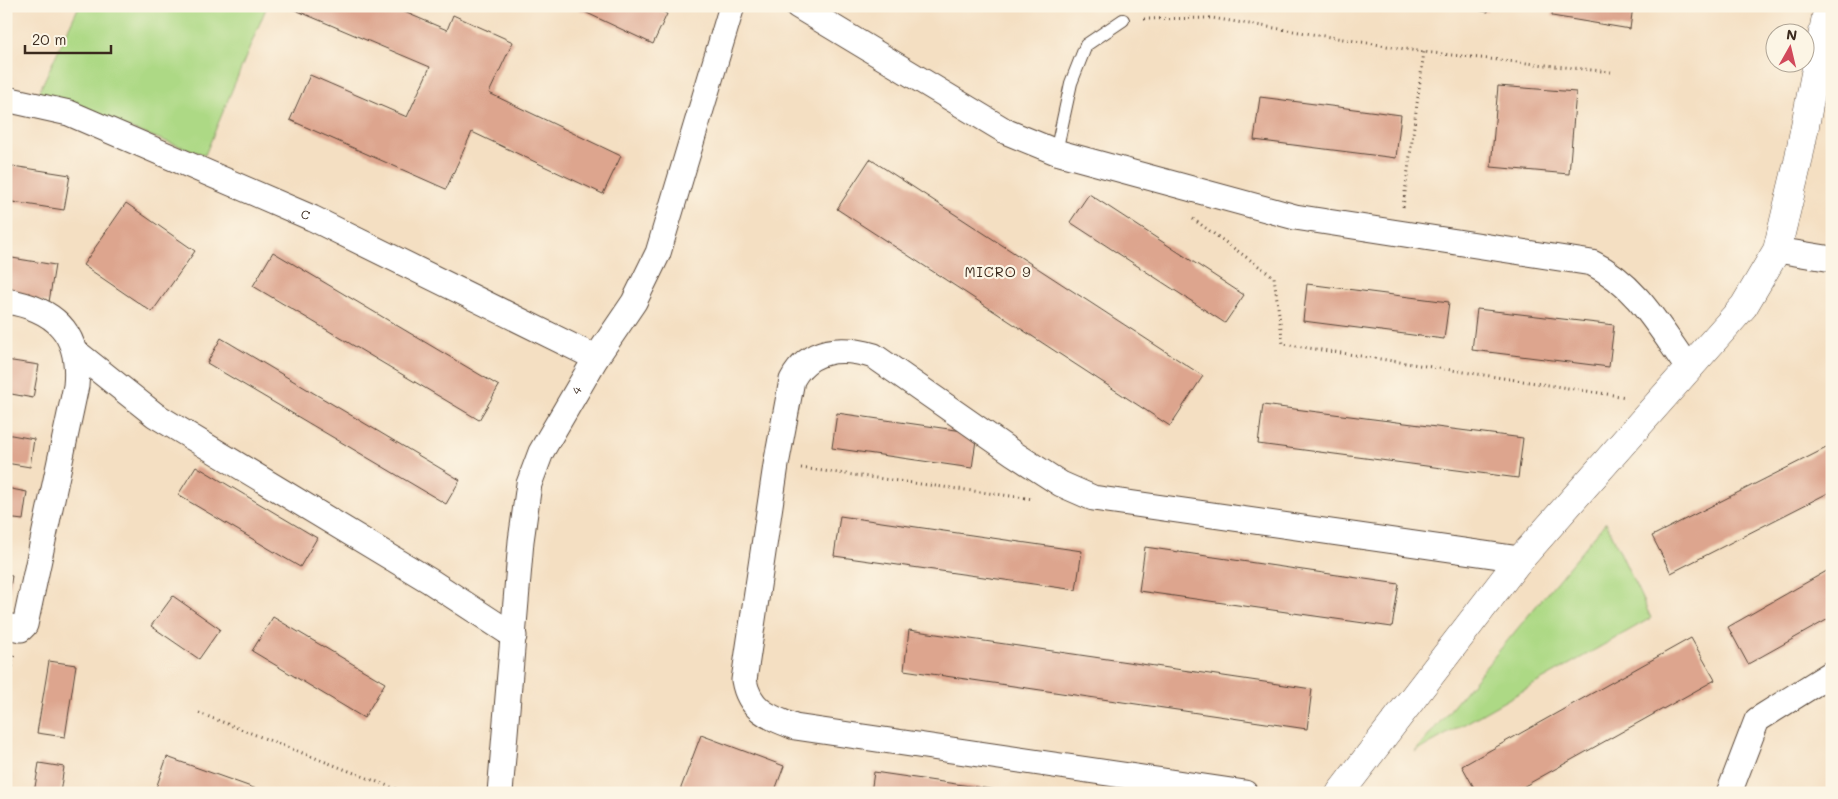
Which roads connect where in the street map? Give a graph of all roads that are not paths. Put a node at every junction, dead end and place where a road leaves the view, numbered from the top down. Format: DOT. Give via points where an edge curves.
graph roads {
  1 [pos="732,6"];
  2 [pos="798,6"];
  3 [pos="1828,6"];
  4 [pos="1123,20"];
  5 [pos="6,99"];
  6 [pos="1056,152"];
  7 [pos="1777,250"];
  8 [pos="1832,259"];
  9 [pos="6,302"];
  10 [pos="76,352"];
  11 [pos="596,358"];
  12 [pos="1689,369"];
  13 [pos="1520,559"];
  14 [pos="14,628"];
  15 [pos="514,636"];
  16 [pos="1832,673"];
  17 [pos="500,793"];
  18 [pos="1245,793"];
  19 [pos="1340,793"];
  20 [pos="1729,793"];
  1 -- 11 [label="street, 4" via="658,253 634,302"];
  2 -- 6 [label="street" via="1007,132"];
  3 -- 7 [label="street" via="1798,162"];
  4 -- 6 [label="lane" via="1086,45 1071,83"];
  5 -- 11 [label="street, C" via="69,113 312,218"];
  6 -- 12 [label="street" via="1268,211 1592,263 1618,278 1636,294"];
  7 -- 8 [label="street"];
  7 -- 12 [label="street" via="1744,306"];
  9 -- 10 [label="street" via="29,305 46,313 66,334"];
  10 -- 14 [label="street" via="76,386 26,625"];
  10 -- 15 [label="street" via="155,415 430,581"];
  11 -- 15 [label="street, 4" via="541,452 529,484"];
  12 -- 13 [label="street"];
  13 -- 18 [label="street" via="1093,498 1061,484 1013,453 874,356 858,351 834,350 806,360 792,380 776,465 744,680 754,705 795,727"];
  13 -- 19 [label="street"];
  15 -- 17 [label="street, 4"];
  16 -- 20 [label="street" via="1757,720"];
}
